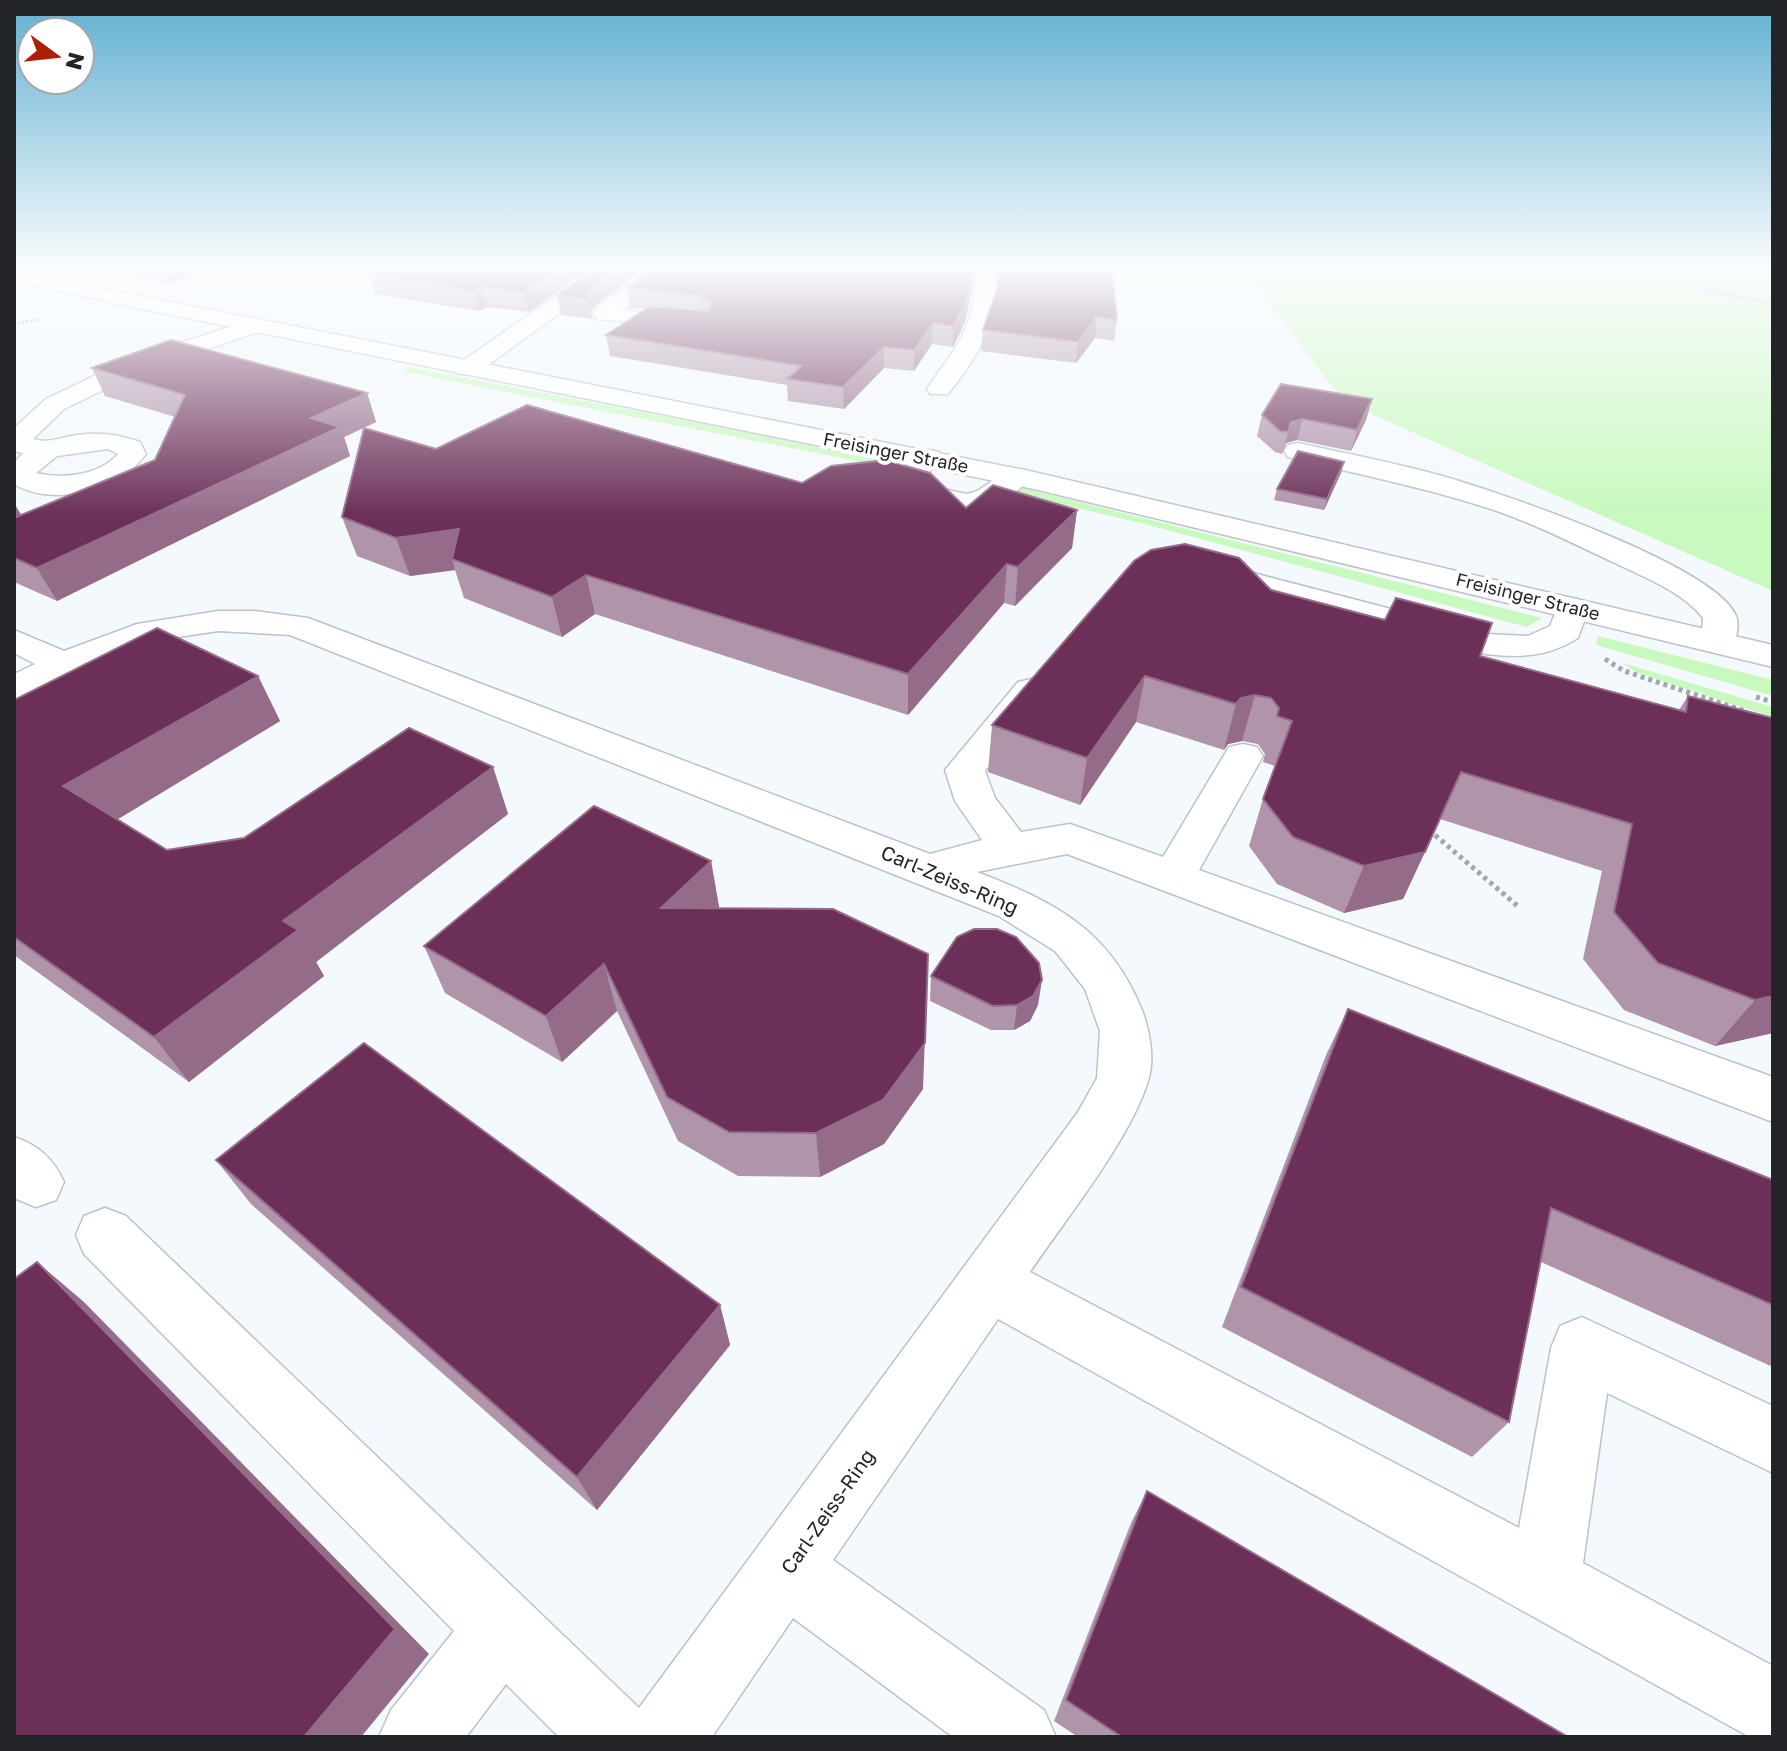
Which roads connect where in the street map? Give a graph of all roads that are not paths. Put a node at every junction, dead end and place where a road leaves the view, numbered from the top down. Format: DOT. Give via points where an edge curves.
graph roads {
  1 [pos="174,353"];
  2 [pos="383,353"];
  3 [pos="490,353"];
  4 [pos="968,353"];
  5 [pos="467,369"];
  6 [pos="939,389"];
  7 [pos="1298,451"];
  8 [pos="46,452"];
  9 [pos="929,458"];
  10 [pos="1016,476"];
  11 [pos="91,480"];
  12 [pos="79,510"];
  13 [pos="1174,574"];
  14 [pos="1572,608"];
  15 [pos="14,640"];
  16 [pos="1718,643"];
  17 [pos="1773,656"];
  18 [pos="63,664"];
  19 [pos="1052,666"];
  20 [pos="14,688"];
  21 [pos="1243,756"];
  22 [pos="1010,848"];
  23 [pos="931,869"];
  24 [pos="1173,878"];
  25 [pos="1773,1100"];
  26 [pos="105,1235"];
  27 [pos="989,1282"];
  28 [pos="1773,1440"];
  29 [pos="786,1569"];
  30 [pos="1545,1581"];
  31 [pos="503,1628"];
  32 [pos="1773,1708"];
  33 [pos="418,1737"];
  34 [pos="613,1737"];
  35 [pos="666,1737"];
  36 [pos="1017,1737"];
  1 -- 8 [label="street" via="55,404 14,442"];
  2 -- 5 [label="street, Freisinger Straße"];
  3 -- 5 [label="street"];
  4 -- 6 [label="street"];
  5 -- 9 [label="street, Freisinger Straße"];
  7 -- 16 [label="street" via="1426,480 1579,535 1674,579 1707,601 1720,617"];
  8 -- 11 [label="street" via="24,467 21,474 26,480 52,485"];
  8 -- 11 [label="street" via="96,441 130,448 129,460"];
  9 -- 10 [label="street, Freisinger Straße"];
  9 -- 10 [label="street" via="902,482 907,489 966,503 982,501"];
  10 -- 14 [label="street, Freisinger Straße"];
  11 -- 12 [label="street" via="100,495"];
  13 -- 14 [label="street" via="1200,570 1242,579 1517,648 1543,646 1566,631"];
  14 -- 16 [label="street, Freisinger Straße"];
  15 -- 18 [label="street"];
  16 -- 17 [label="street, Freisinger Straße"];
  18 -- 20 [label="street, Carl-Zeiss-Ring"];
  18 -- 23 [label="street, Carl-Zeiss-Ring" via="107,643 181,624 257,619 296,625"];
  19 -- 22 [label="street" via="965,770 976,801"];
  21 -- 24 [label="street"];
  22 -- 23 [label="street"];
  22 -- 24 [label="street" via="1070,839"];
  23 -- 27 [label="street, Carl-Zeiss-Ring" via="1015,904 1071,939 1106,981 1125,1031 1123,1080 1097,1129"];
  24 -- 25 [label="street"];
  26 -- 31 [label="street"];
  27 -- 29 [label="street, Carl-Zeiss-Ring"];
  27 -- 30 [label="street"];
  28 -- 30 [label="street" via="1582,1348"];
  29 -- 35 [label="street, Carl-Zeiss-Ring"];
  29 -- 36 [label="street"];
  30 -- 32 [label="street"];
  31 -- 33 [label="street"];
  31 -- 34 [label="street"];
}
